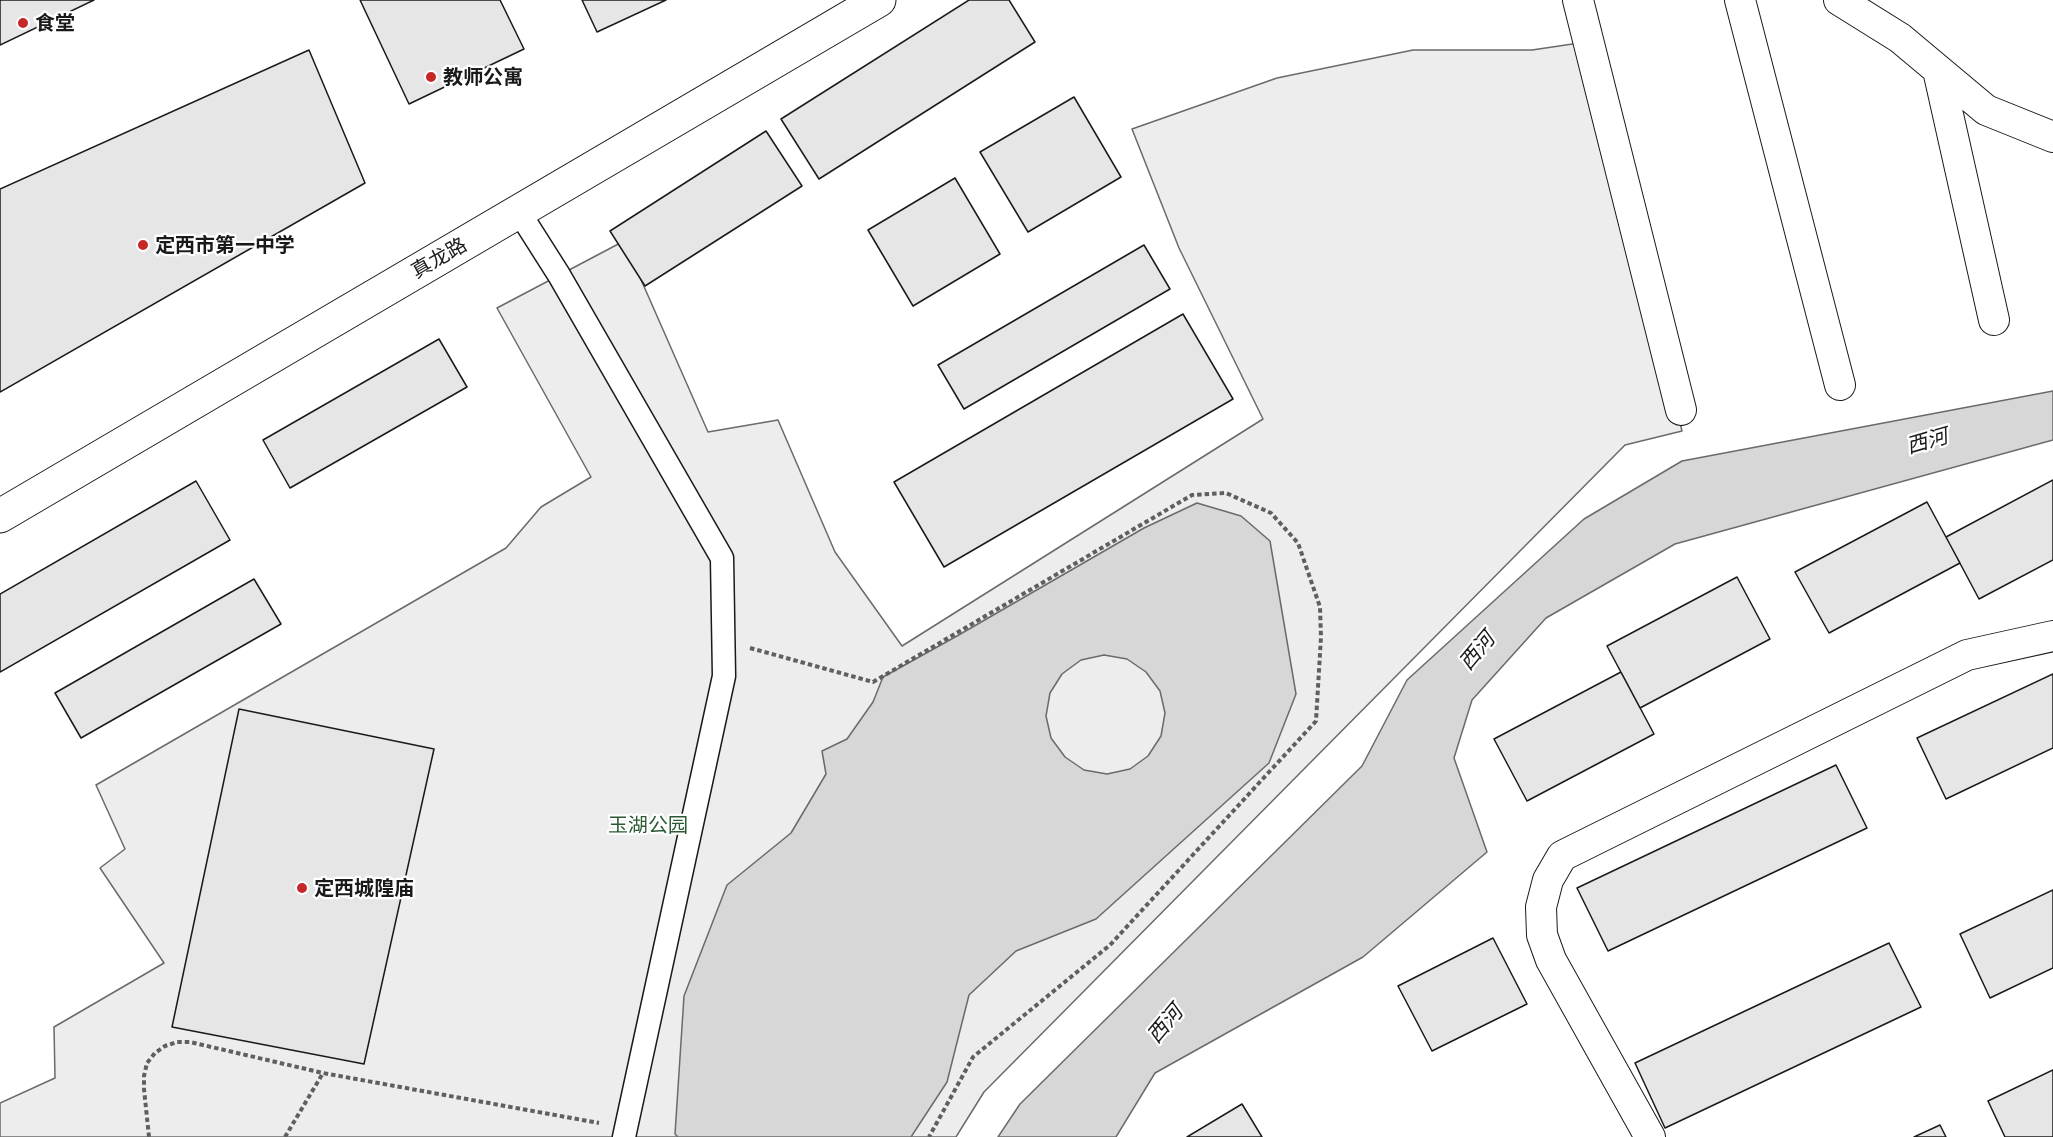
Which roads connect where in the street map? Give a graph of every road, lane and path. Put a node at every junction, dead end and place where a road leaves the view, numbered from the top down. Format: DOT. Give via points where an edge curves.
graph roads {
  1 [pos="879,0"];
  2 [pos="1578,0"];
  3 [pos="1740,0"];
  4 [pos="1839,0"];
  5 [pos="1938,70"];
  6 [pos="2053,137"];
  7 [pos="519,212"];
  8 [pos="1994,320"];
  9 [pos="1840,385"];
  10 [pos="1681,410"];
  11 [pos="0,516"];
  12 [pos="2053,636"];
  13 [pos="723,640"];
  14 [pos="323,1073"];
  15 [pos="625,1132"];
  16 [pos="149,1137"];
  17 [pos="285,1137"];
  18 [pos="929,1137"];
  19 [pos="1650,1137"];
  1 -- 7 [label="main road, 真龙路"];
  2 -- 10 [label="street"];
  3 -- 9 [label="street"];
  4 -- 5 [label="street" via="1900,38"];
  5 -- 6 [label="street" via="1986,110"];
  5 -- 8 [label="street"];
  7 -- 11 [label="main road, 真龙路"];
  7 -- 13 [label="street" via="722,558"];
  12 -- 19 [label="street" via="1967,655 1562,856 1548,880 1541,907 1542,935 1551,960"];
  13 -- 15 [label="street" via="724,676"];
  13 -- 18 [label="path" via="873,682 1192,495 1226,493 1271,513 1298,543 1320,607 1316,721 1110,945 973,1057"];
  14 -- 15 [label="path"];
  14 -- 16 [label="path" via="190,1042 165,1046 154,1053 144,1076"];
  14 -- 17 [label="path"];
}
